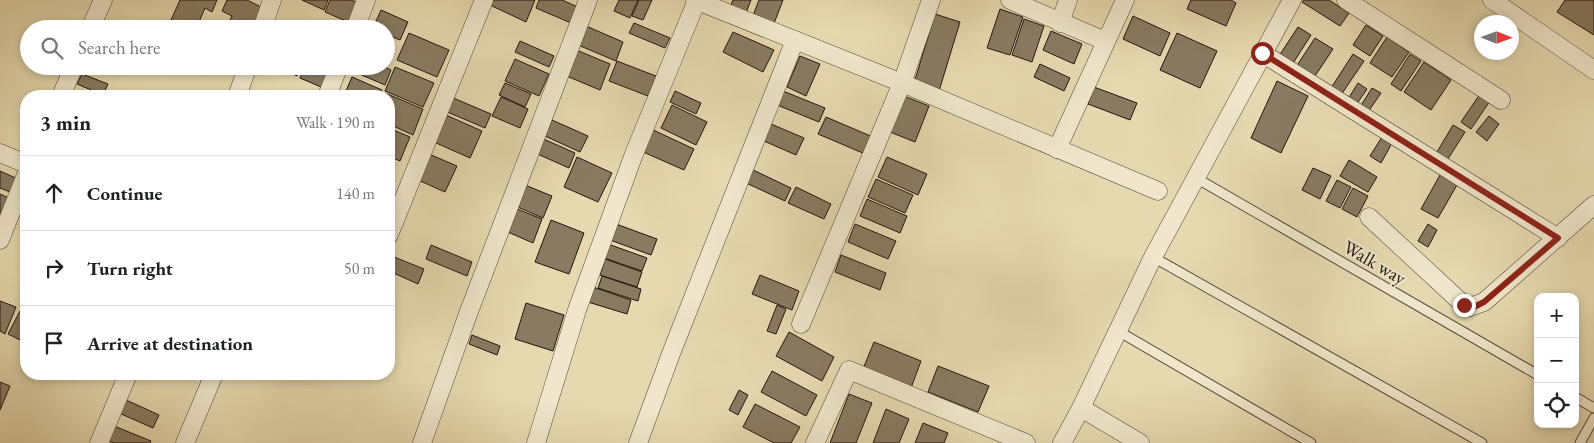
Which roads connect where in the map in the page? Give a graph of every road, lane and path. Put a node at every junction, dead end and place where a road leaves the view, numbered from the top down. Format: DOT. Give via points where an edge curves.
graph roads {
  1 [pos="103,0"];
  2 [pos="272,0"];
  3 [pos="366,0"];
  4 [pos="484,0"];
  5 [pos="588,0"];
  6 [pos="696,0"];
  7 [pos="931,0"];
  8 [pos="1010,0"];
  9 [pos="1068,0"];
  10 [pos="1125,0"];
  11 [pos="1292,0"];
  12 [pos="1346,0"];
  13 [pos="1492,0"];
  14 [pos="94,20"];
  15 [pos="265,20"];
  16 [pos="358,20"];
  17 [pos="1060,23"];
  18 [pos="795,40"];
  19 [pos="1105,41"];
  20 [pos="1262,53"];
  21 [pos="1594,70"];
  22 [pos="70,75"];
  23 [pos="245,75"];
  24 [pos="336,75"];
  25 [pos="902,83"];
  26 [pos="64,90"];
  27 [pos="239,90"];
  28 [pos="330,90"];
  29 [pos="1501,100"];
  30 [pos="1057,149"];
  31 [pos="0,153"];
  32 [pos="20,161"];
  33 [pos="1196,178"];
  34 [pos="20,190"];
  35 [pos="1158,191"];
  36 [pos="1594,205"];
  37 [pos="1369,217"];
  38 [pos="395,220"];
  39 [pos="1558,238"];
  40 [pos="0,240"];
  41 [pos="1153,257"];
  42 [pos="800,324"];
  43 [pos="1118,331"];
  44 [pos="1534,373"];
  45 [pos="125,380"];
  46 [pos="211,380"];
  47 [pos="1579,399"];
  48 [pos="1082,408"];
  49 [pos="1594,408"];
  50 [pos="1594,418"];
  51 [pos="99,443"];
  52 [pos="185,443"];
  53 [pos="422,443"];
  54 [pos="536,443"];
  55 [pos="638,443"];
  56 [pos="815,443"];
  57 [pos="1026,443"];
  58 [pos="1062,443"];
  59 [pos="1140,443"];
  60 [pos="1311,443"];
  61 [pos="1482,443"];
  62 [pos="1580,443"];
  1 -- 14 [label="street"];
  2 -- 15 [label="street"];
  3 -- 16 [label="street"];
  4 -- 38 [label="street"];
  5 -- 53 [label="street"];
  6 -- 18 [label="street"];
  6 -- 54 [label="street" via="580,300"];
  7 -- 25 [label="street"];
  8 -- 17 [label="street"];
  9 -- 17 [label="street"];
  10 -- 19 [label="street"];
  11 -- 20 [label="street"];
  12 -- 29 [label="street"];
  13 -- 21 [label="street"];
  17 -- 19 [label="street"];
  18 -- 25 [label="street"];
  18 -- 55 [label="street"];
  19 -- 30 [label="street"];
  20 -- 33 [label="street"];
  20 -- 39 [label="street"];
  22 -- 26 [label="street"];
  23 -- 27 [label="street"];
  24 -- 28 [label="street"];
  25 -- 30 [label="street"];
  25 -- 42 [label="street"];
  30 -- 35 [label="street"];
  31 -- 32 [label="street"];
  33 -- 41 [label="street"];
  33 -- 44 [label="lane, Walk way"];
  34 -- 40 [label="street"];
  36 -- 39 [label="street"];
  37 -- 39 [label="street" via="1470,307 1484,302"];
  41 -- 43 [label="street"];
  41 -- 61 [label="lane"];
  43 -- 48 [label="street"];
  43 -- 60 [label="lane"];
  45 -- 51 [label="street"];
  46 -- 52 [label="street"];
  47 -- 49 [label="lane"];
  48 -- 58 [label="street"];
  48 -- 59 [label="street"];
  50 -- 62 [label="lane"];
  56 -- 57 [label="street" via="849,370"];
}
